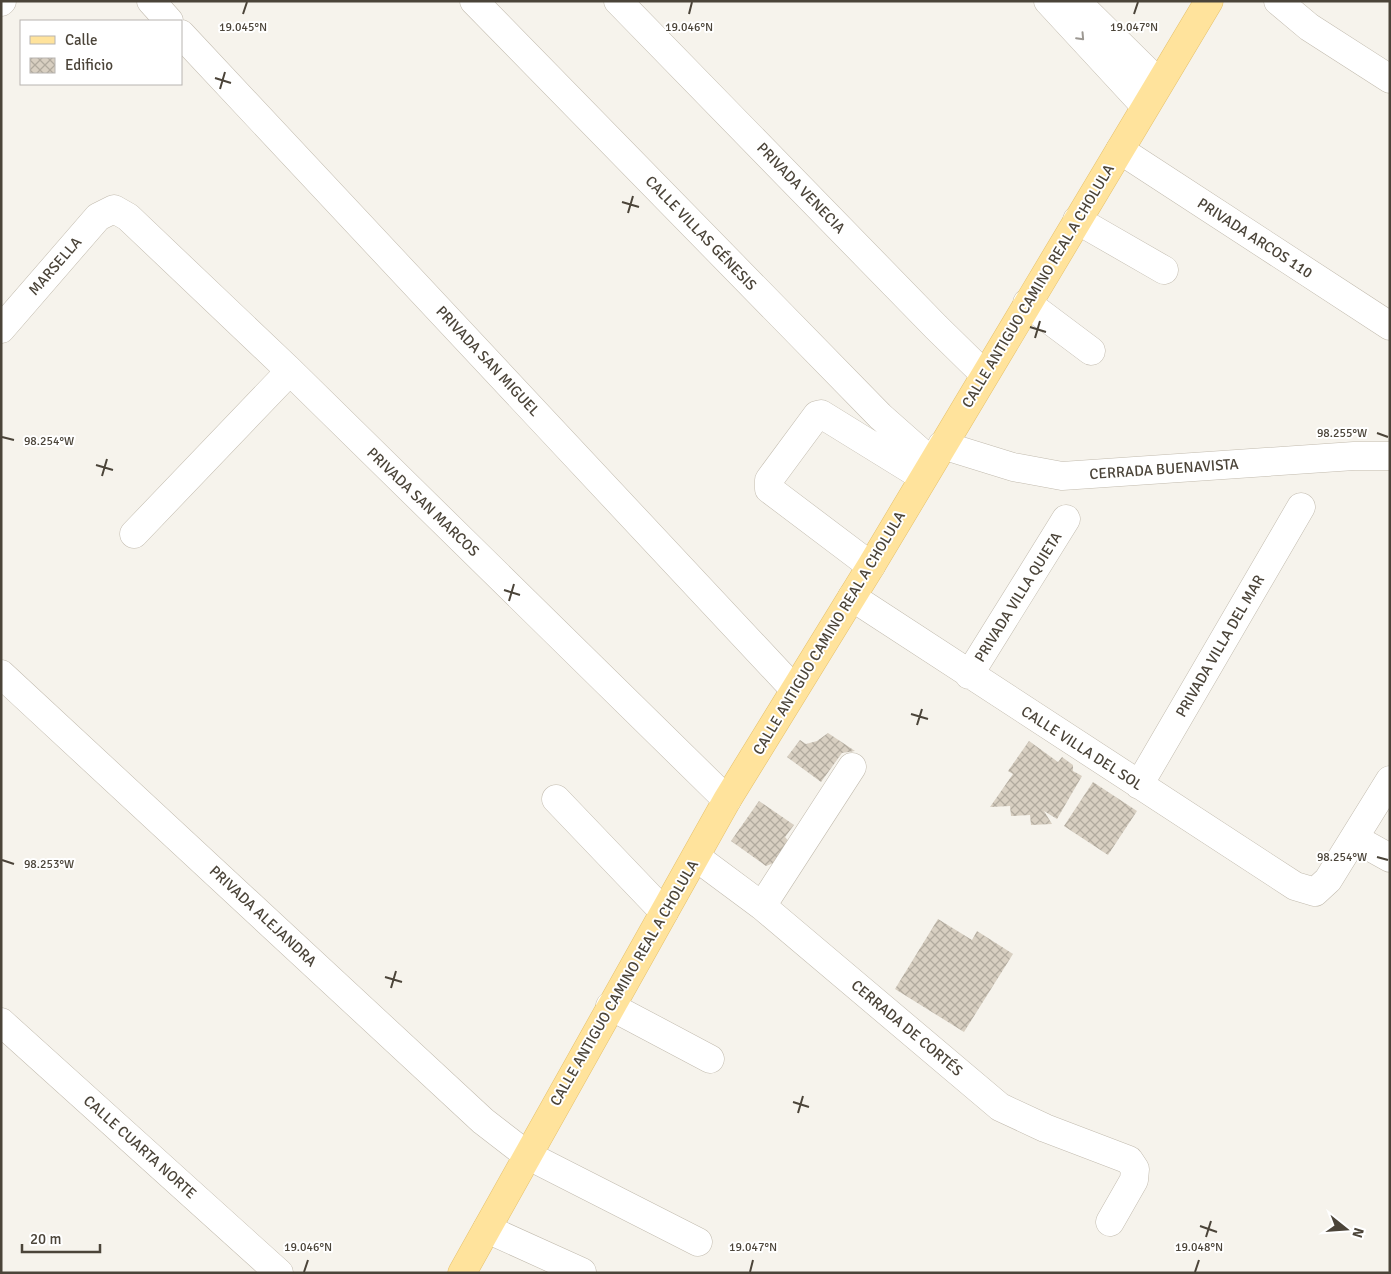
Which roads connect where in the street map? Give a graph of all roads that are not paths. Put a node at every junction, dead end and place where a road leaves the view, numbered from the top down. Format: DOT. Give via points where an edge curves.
graph roads {
  1 [pos="151,1"];
  2 [pos="474,1"];
  3 [pos="618,1"];
  4 [pos="1048,1"];
  5 [pos="1076,1"];
  6 [pos="1209,1"];
  7 [pos="1278,1"];
  8 [pos="168,20"];
  9 [pos="182,35"];
  10 [pos="1390,79"];
  11 [pos="1152,95"];
  12 [pos="1120,150"];
  13 [pos="114,209"];
  14 [pos="1078,220"];
  15 [pos="1164,270"];
  16 [pos="1027,303"];
  17 [pos="1390,326"];
  18 [pos="1,329"];
  19 [pos="1092,351"];
  20 [pos="290,370"];
  21 [pos="984,374"];
  22 [pos="1390,456"];
  23 [pos="933,461"];
  24 [pos="1301,507"];
  25 [pos="1066,519"];
  26 [pos="134,534"];
  27 [pos="871,566"];
  28 [pos="852,597"];
  29 [pos="1,674"];
  30 [pos="969,674"];
  31 [pos="794,689"];
  32 [pos="852,767"];
  33 [pos="1390,780"];
  34 [pos="1139,785"];
  35 [pos="556,799"];
  36 [pos="727,800"];
  37 [pos="1354,838"];
  38 [pos="696,857"];
  39 [pos="1390,858"];
  40 [pos="762,906"];
  41 [pos="664,912"];
  42 [pos="610,1006"];
  43 [pos="1,1022"];
  44 [pos="710,1059"];
  45 [pos="527,1155"];
  46 [pos="1110,1222"];
  47 [pos="487,1229"];
  48 [pos="698,1242"];
  49 [pos="582,1272"];
  50 [pos="279,1273"];
  51 [pos="462,1273"];
  1 -- 8 [label="street"];
  2 -- 23 [label="street, CALLE VILLAS GÉNESIS" via="880,416"];
  3 -- 21 [label="street, PRIVADA VENECIA"];
  4 -- 11 [label="street, one-way"];
  5 -- 11 [label="street"];
  6 -- 11 [label="main road, CALLE ANTIGUO CAMINO REAL A CHOLULA"];
  7 -- 10 [label="street" via="1309,27"];
  9 -- 31 [label="street, PRIVADA SAN MIGUEL"];
  11 -- 12 [label="main road, CALLE ANTIGUO CAMINO REAL A CHOLULA"];
  12 -- 14 [label="main road, CALLE ANTIGUO CAMINO REAL A CHOLULA"];
  12 -- 17 [label="street, PRIVADA ARCOS 110"];
  13 -- 18 [label="street, MARSELLA" via="98,217"];
  13 -- 20 [label="street, PRIVADA SAN MARCOS" via="128,217"];
  14 -- 15 [label="street"];
  14 -- 16 [label="main road, CALLE ANTIGUO CAMINO REAL A CHOLULA"];
  16 -- 19 [label="street"];
  16 -- 21 [label="main road, CALLE ANTIGUO CAMINO REAL A CHOLULA"];
  20 -- 26 [label="street"];
  20 -- 36 [label="street, PRIVADA SAN MARCOS"];
  21 -- 23 [label="main road, CALLE ANTIGUO CAMINO REAL A CHOLULA"];
  22 -- 23 [label="street, CERRADA BUENAVISTA" via="1062,476 1013,467"];
  23 -- 27 [label="main road, CALLE ANTIGUO CAMINO REAL A CHOLULA"];
  23 -- 27 [label="street" via="821,414 768,480 769,489"];
  24 -- 34 [label="street, PRIVADA VILLA DEL MAR"];
  25 -- 30 [label="street, PRIVADA VILLA QUIETA"];
  27 -- 28 [label="main road, CALLE ANTIGUO CAMINO REAL A CHOLULA"];
  28 -- 30 [label="street, CALLE VILLA DEL SOL"];
  28 -- 31 [label="main road, CALLE ANTIGUO CAMINO REAL A CHOLULA"];
  29 -- 45 [label="street, PRIVADA ALEJANDRA" via="475,1114"];
  30 -- 34 [label="street, CALLE VILLA DEL SOL"];
  31 -- 36 [label="main road, CALLE ANTIGUO CAMINO REAL A CHOLULA"];
  32 -- 40 [label="street"];
  33 -- 37 [label="street"];
  34 -- 37 [label="street, CALLE VILLA DEL SOL" via="1295,886 1315,892 1328,880"];
  35 -- 41 [label="street"];
  36 -- 38 [label="main road, CALLE ANTIGUO CAMINO REAL A CHOLULA"];
  37 -- 39 [label="street"];
  38 -- 40 [label="street, CERRADA DE CORTÉS"];
  38 -- 41 [label="main road, CALLE ANTIGUO CAMINO REAL A CHOLULA"];
  40 -- 46 [label="street, CERRADA DE CORTÉS" via="1000,1107 1129,1160 1135,1169 1134,1180"];
  41 -- 42 [label="main road, CALLE ANTIGUO CAMINO REAL A CHOLULA"];
  42 -- 44 [label="street"];
  42 -- 45 [label="main road, CALLE ANTIGUO CAMINO REAL A CHOLULA"];
  43 -- 50 [label="street, CALLE CUARTA NORTE"];
  45 -- 47 [label="main road, CALLE ANTIGUO CAMINO REAL A CHOLULA"];
  45 -- 48 [label="street, PRIVADA ALEJANDRA"];
  47 -- 49 [label="street"];
  47 -- 51 [label="main road, CALLE ANTIGUO CAMINO REAL A CHOLULA"];
}
